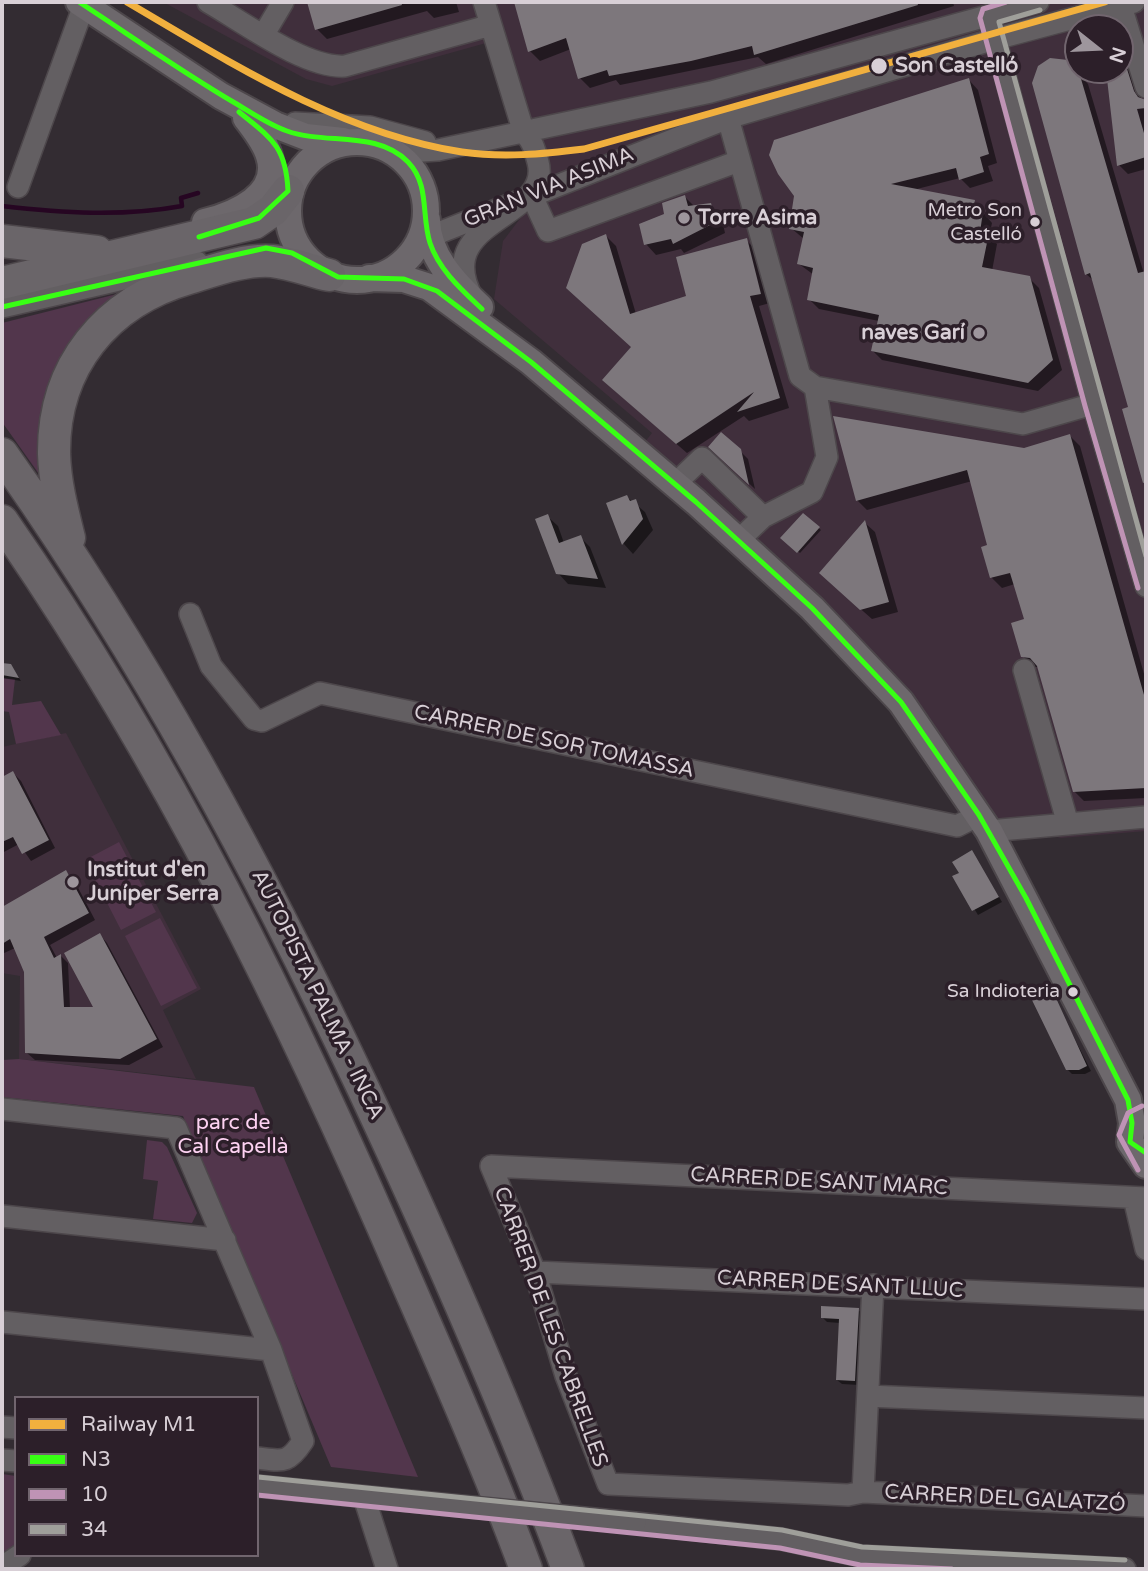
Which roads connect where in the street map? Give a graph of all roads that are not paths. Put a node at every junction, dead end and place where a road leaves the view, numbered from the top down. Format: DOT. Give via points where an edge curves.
graph roads {
  1 [pos="208,2"];
  2 [pos="271,2"];
  3 [pos="283,2"];
  4 [pos="484,2"];
  5 [pos="1038,2"];
  6 [pos="81,3"];
  7 [pos="1128,4"];
  8 [pos="986,9"];
  9 [pos="491,26"];
  10 [pos="260,32"];
  11 [pos="995,39"];
  12 [pos="1146,87"];
  13 [pos="248,115"];
  14 [pos="728,118"];
  15 [pos="524,133"];
  16 [pos="348,141"];
  17 [pos="455,146"];
  18 [pos="389,149"];
  19 [pos="739,161"];
  20 [pos="18,187"];
  21 [pos="290,193"];
  22 [pos="529,195"];
  23 [pos="423,236"];
  24 [pos="2,241"];
  25 [pos="42,247"];
  26 [pos="134,252"];
  27 [pos="321,269"];
  28 [pos="369,278"];
  29 [pos="2,283"];
  30 [pos="476,303"];
  31 [pos="2,307"];
  32 [pos="531,362"];
  33 [pos="815,387"];
  34 [pos="1093,404"];
  35 [pos="2,454"];
  36 [pos="675,484"];
  37 [pos="763,517"];
  38 [pos="2,521"];
  39 [pos="738,541"];
  40 [pos="74,560"];
  41 [pos="1146,586"];
  42 [pos="190,614"];
  43 [pos="1024,670"];
  44 [pos="1146,817"];
  45 [pos="984,823"];
  46 [pos="1068,824"];
  47 [pos="2,1109"];
  48 [pos="1138,1112"];
  49 [pos="1144,1157"];
  50 [pos="491,1166"];
  51 [pos="1140,1198"];
  52 [pos="2,1216"];
  53 [pos="225,1240"];
  54 [pos="1146,1249"];
  55 [pos="534,1272"];
  56 [pos="873,1286"];
  57 [pos="1146,1299"];
  58 [pos="2,1322"];
  59 [pos="271,1350"];
  60 [pos="868,1396"];
  61 [pos="1146,1408"];
  62 [pos="259,1458"];
  63 [pos="259,1486"];
  64 [pos="863,1492"];
  65 [pos="364,1497"];
  66 [pos="1146,1506"];
  67 [pos="17,1557"];
  68 [pos="2,1567"];
  69 [pos="387,1569"];
  70 [pos="526,1569"];
  71 [pos="568,1569"];
  72 [pos="1125,1569"];
  1 -- 10 [label="street"];
  2 -- 10 [label="street"];
  3 -- 10 [label="street"];
  4 -- 9 [label="street"];
  5 -- 8 [label="street, GRAN VIA ASIMA"];
  6 -- 13 [label="main road"];
  6 -- 20 [label="street"];
  7 -- 11 [label="street, GRAN VIA ASIMA"];
  7 -- 12 [label="street"];
  8 -- 11 [label="street"];
  8 -- 15 [label="street, GRAN VIA ASIMA" via="711,92"];
  9 -- 10 [label="street" via="337,67 315,63"];
  9 -- 15 [label="street"];
  11 -- 14 [label="street, GRAN VIA ASIMA"];
  11 -- 34 [label="street"];
  13 -- 16 [label="main road" via="306,137"];
  13 -- 17 [label="street" via="370,128"];
  13 -- 21 [label="main road" via="282,149"];
  13 -- 25 [label="main road" via="271,166 266,186 248,205 210,221 135,238"];
  14 -- 19 [label="street"];
  14 -- 22 [label="street, GRAN VIA ASIMA"];
  15 -- 17 [label="street, GRAN VIA ASIMA"];
  15 -- 22 [label="street" via="533,144 540,169"];
  16 -- 18 [label="main road"];
  16 -- 21 [label="main road" via="317,155"];
  17 -- 18 [label="street, GRAN VIA ASIMA"];
  18 -- 23 [label="main road" via="408,163 425,194"];
  19 -- 22 [label="street" via="548,230"];
  19 -- 33 [label="street" via="800,376"];
  21 -- 26 [label="highway" via="254,223"];
  21 -- 27 [label="main road" via="295,240"];
  22 -- 23 [label="street, GRAN VIA ASIMA"];
  22 -- 30 [label="street" via="510,214 483,228 472,242 465,270"];
  23 -- 28 [label="main road" via="397,268"];
  23 -- 30 [label="main road"];
  24 -- 25 [label="highway"];
  25 -- 26 [label="highway"];
  26 -- 29 [label="highway"];
  27 -- 28 [label="main road" via="348,279"];
  27 -- 31 [label="street" via="283,250 258,249"];
  27 -- 40 [label="highway" via="270,261 209,272 142,295 101,328 72,373 56,428 56,477"];
  28 -- 32 [label="main road" via="404,279 429,287"];
  30 -- 32 [label="main road"];
  32 -- 36 [label="main road"];
  33 -- 34 [label="street" via="1023,424"];
  33 -- 37 [label="street" via="827,457 812,492"];
  34 -- 41 [label="street"];
  35 -- 40 [label="highway, AUTOPISTA PALMA - INCA"];
  36 -- 37 [label="street" via="702,458"];
  36 -- 39 [label="main road"];
  37 -- 39 [label="street"];
  38 -- 70 [label="highway, AUTOPISTA PALMA - INCA" via="125,715 262,967 370,1195"];
  39 -- 45 [label="main road" via="812,608 901,702"];
  40 -- 71 [label="highway, AUTOPISTA PALMA - INCA" via="181,735 284,923 437,1250"];
  42 -- 45 [label="street, CARRER DE SOR TOMASSA" via="211,666 254,719 262,721 320,693 957,826"];
  43 -- 46 [label="street"];
  44 -- 46 [label="street"];
  45 -- 46 [label="street"];
  45 -- 48 [label="main road"];
  47 -- 53 [label="street" via="176,1128"];
  48 -- 49 [label="main road" via="1128,1135"];
  50 -- 51 [label="street, CARRER DE SANT MARC"];
  50 -- 55 [label="street, CARRER DE LES CABRELLES"];
  51 -- 54 [label="street"];
  52 -- 53 [label="street"];
  53 -- 59 [label="street"];
  55 -- 56 [label="street, CARRER DE SANT LLUC"];
  55 -- 64 [label="street, CARRER DE LES CABRELLES" via="566,1376 608,1485"];
  56 -- 57 [label="street, CARRER DE SANT LLUC"];
  56 -- 60 [label="street"];
  58 -- 59 [label="street"];
  59 -- 62 [label="street" via="303,1441 293,1457 281,1461"];
  60 -- 61 [label="street"];
  60 -- 64 [label="street"];
  63 -- 65 [label="street"];
  64 -- 66 [label="street, CARRER DEL GALATZÓ"];
  65 -- 69 [label="street"];
  65 -- 72 [label="street, bridge" via="781,1539 861,1556"];
  67 -- 68 [label="street"];
}
